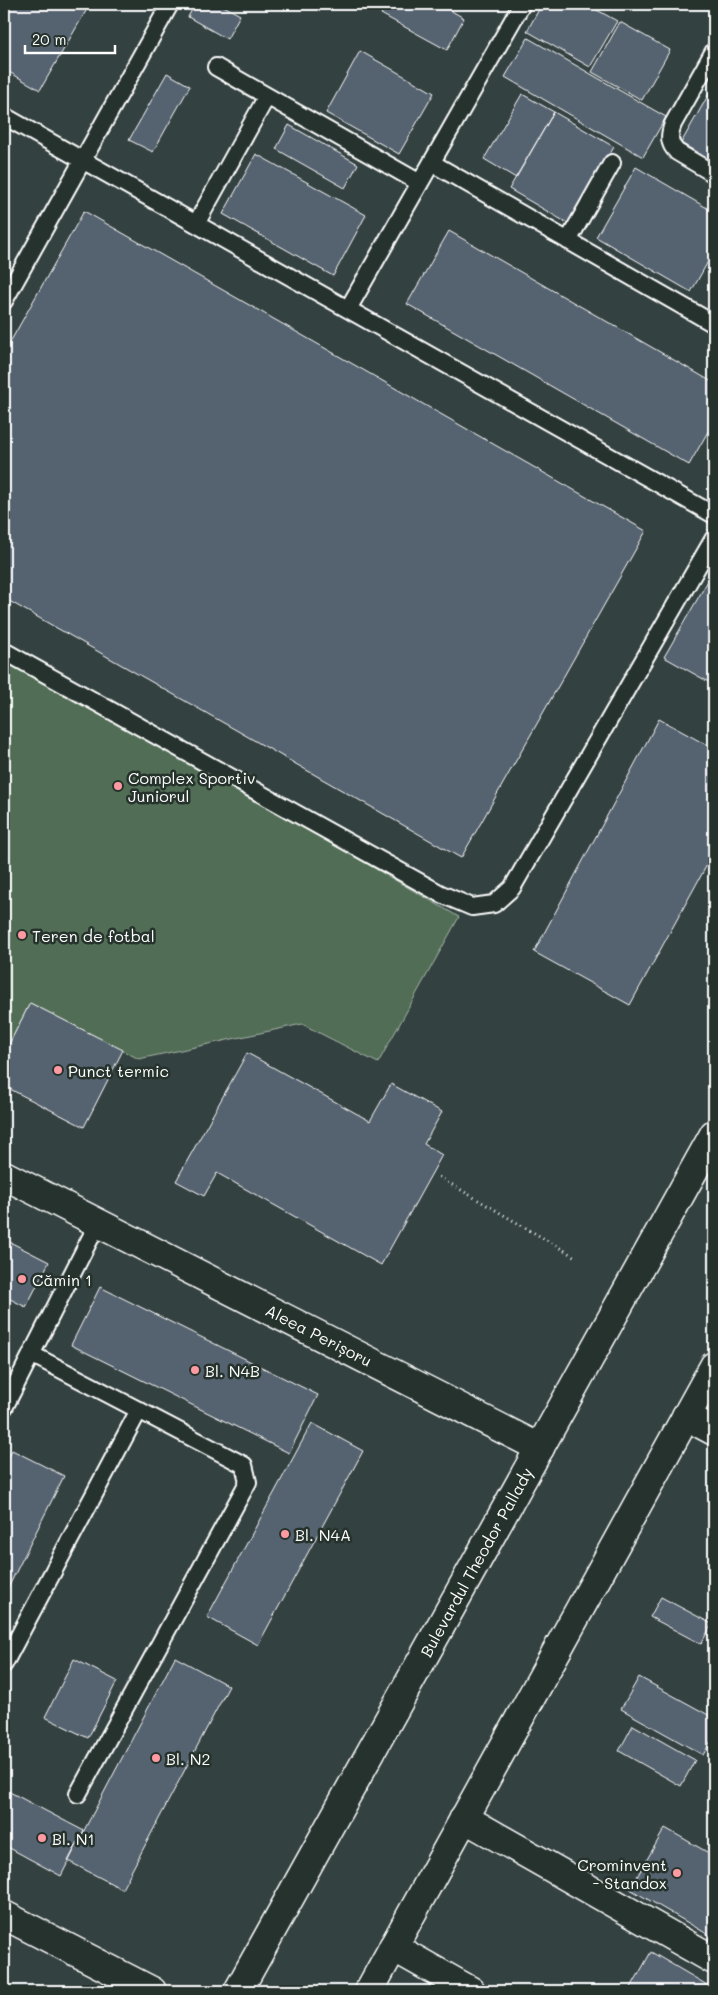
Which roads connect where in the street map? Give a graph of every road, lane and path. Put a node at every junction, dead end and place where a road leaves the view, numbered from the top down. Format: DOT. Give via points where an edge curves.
graph roads {
  1 [pos="170,4"];
  2 [pos="522,4"];
  3 [pos="714,51"];
  4 [pos="216,67"];
  5 [pos="267,96"];
  6 [pos="4,116"];
  7 [pos="83,161"];
  8 [pos="432,162"];
  9 [pos="612,163"];
  10 [pos="714,174"];
  11 [pos="420,183"];
  12 [pos="196,224"];
  13 [pos="568,241"];
  14 [pos="4,301"];
  15 [pos="348,309"];
  16 [pos="714,324"];
  17 [pos="714,515"];
  18 [pos="714,538"];
  19 [pos="4,651"];
  20 [pos="714,1134"];
  21 [pos="4,1176"];
  22 [pos="439,1177"];
  23 [pos="98,1223"];
  24 [pos="576,1258"];
  25 [pos="31,1354"];
  26 [pos="714,1366"];
  27 [pos="4,1408"];
  28 [pos="139,1410"];
  29 [pos="686,1416"];
  30 [pos="714,1432"];
  31 [pos="540,1448"];
  32 [pos="4,1664"];
  33 [pos="78,1794"];
  34 [pos="464,1818"];
  35 [pos="4,1915"];
  36 [pos="394,1947"];
  37 [pos="714,1960"];
  38 [pos="152,1991"];
  39 [pos="238,1991"];
  40 [pos="369,1991"];
  41 [pos="471,1991"];
  1 -- 7 [label="lane"];
  2 -- 8 [label="lane"];
  3 -- 10 [label="lane" via="669,136 677,152"];
  4 -- 5 [label="lane"];
  5 -- 11 [label="lane"];
  5 -- 12 [label="lane"];
  6 -- 7 [label="lane"];
  7 -- 12 [label="lane"];
  7 -- 14 [label="lane"];
  8 -- 11 [label="lane"];
  8 -- 13 [label="lane"];
  9 -- 13 [label="lane"];
  11 -- 15 [label="lane"];
  12 -- 15 [label="lane"];
  13 -- 16 [label="lane"];
  15 -- 17 [label="lane"];
  18 -- 19 [label="lane" via="512,888 494,904 472,907 441,894"];
  20 -- 31 [label="main road, Bulevardul Theodor Pallady"];
  21 -- 23 [label="main road, Aleea Perișoru"];
  22 -- 24 [label="path"];
  23 -- 25 [label="lane"];
  23 -- 31 [label="main road, Aleea Perișoru"];
  25 -- 27 [label="lane"];
  25 -- 28 [label="lane"];
  26 -- 29 [label="main road"];
  28 -- 32 [label="lane"];
  28 -- 33 [label="lane" via="244,1464 248,1482"];
  29 -- 30 [label="main road"];
  29 -- 34 [label="main road"];
  31 -- 39 [label="main road, Bulevardul Theodor Pallady"];
  34 -- 36 [label="main road"];
  34 -- 37 [label="main road"];
  35 -- 38 [label="main road"];
  36 -- 40 [label="main road"];
  36 -- 41 [label="main road"];
}
